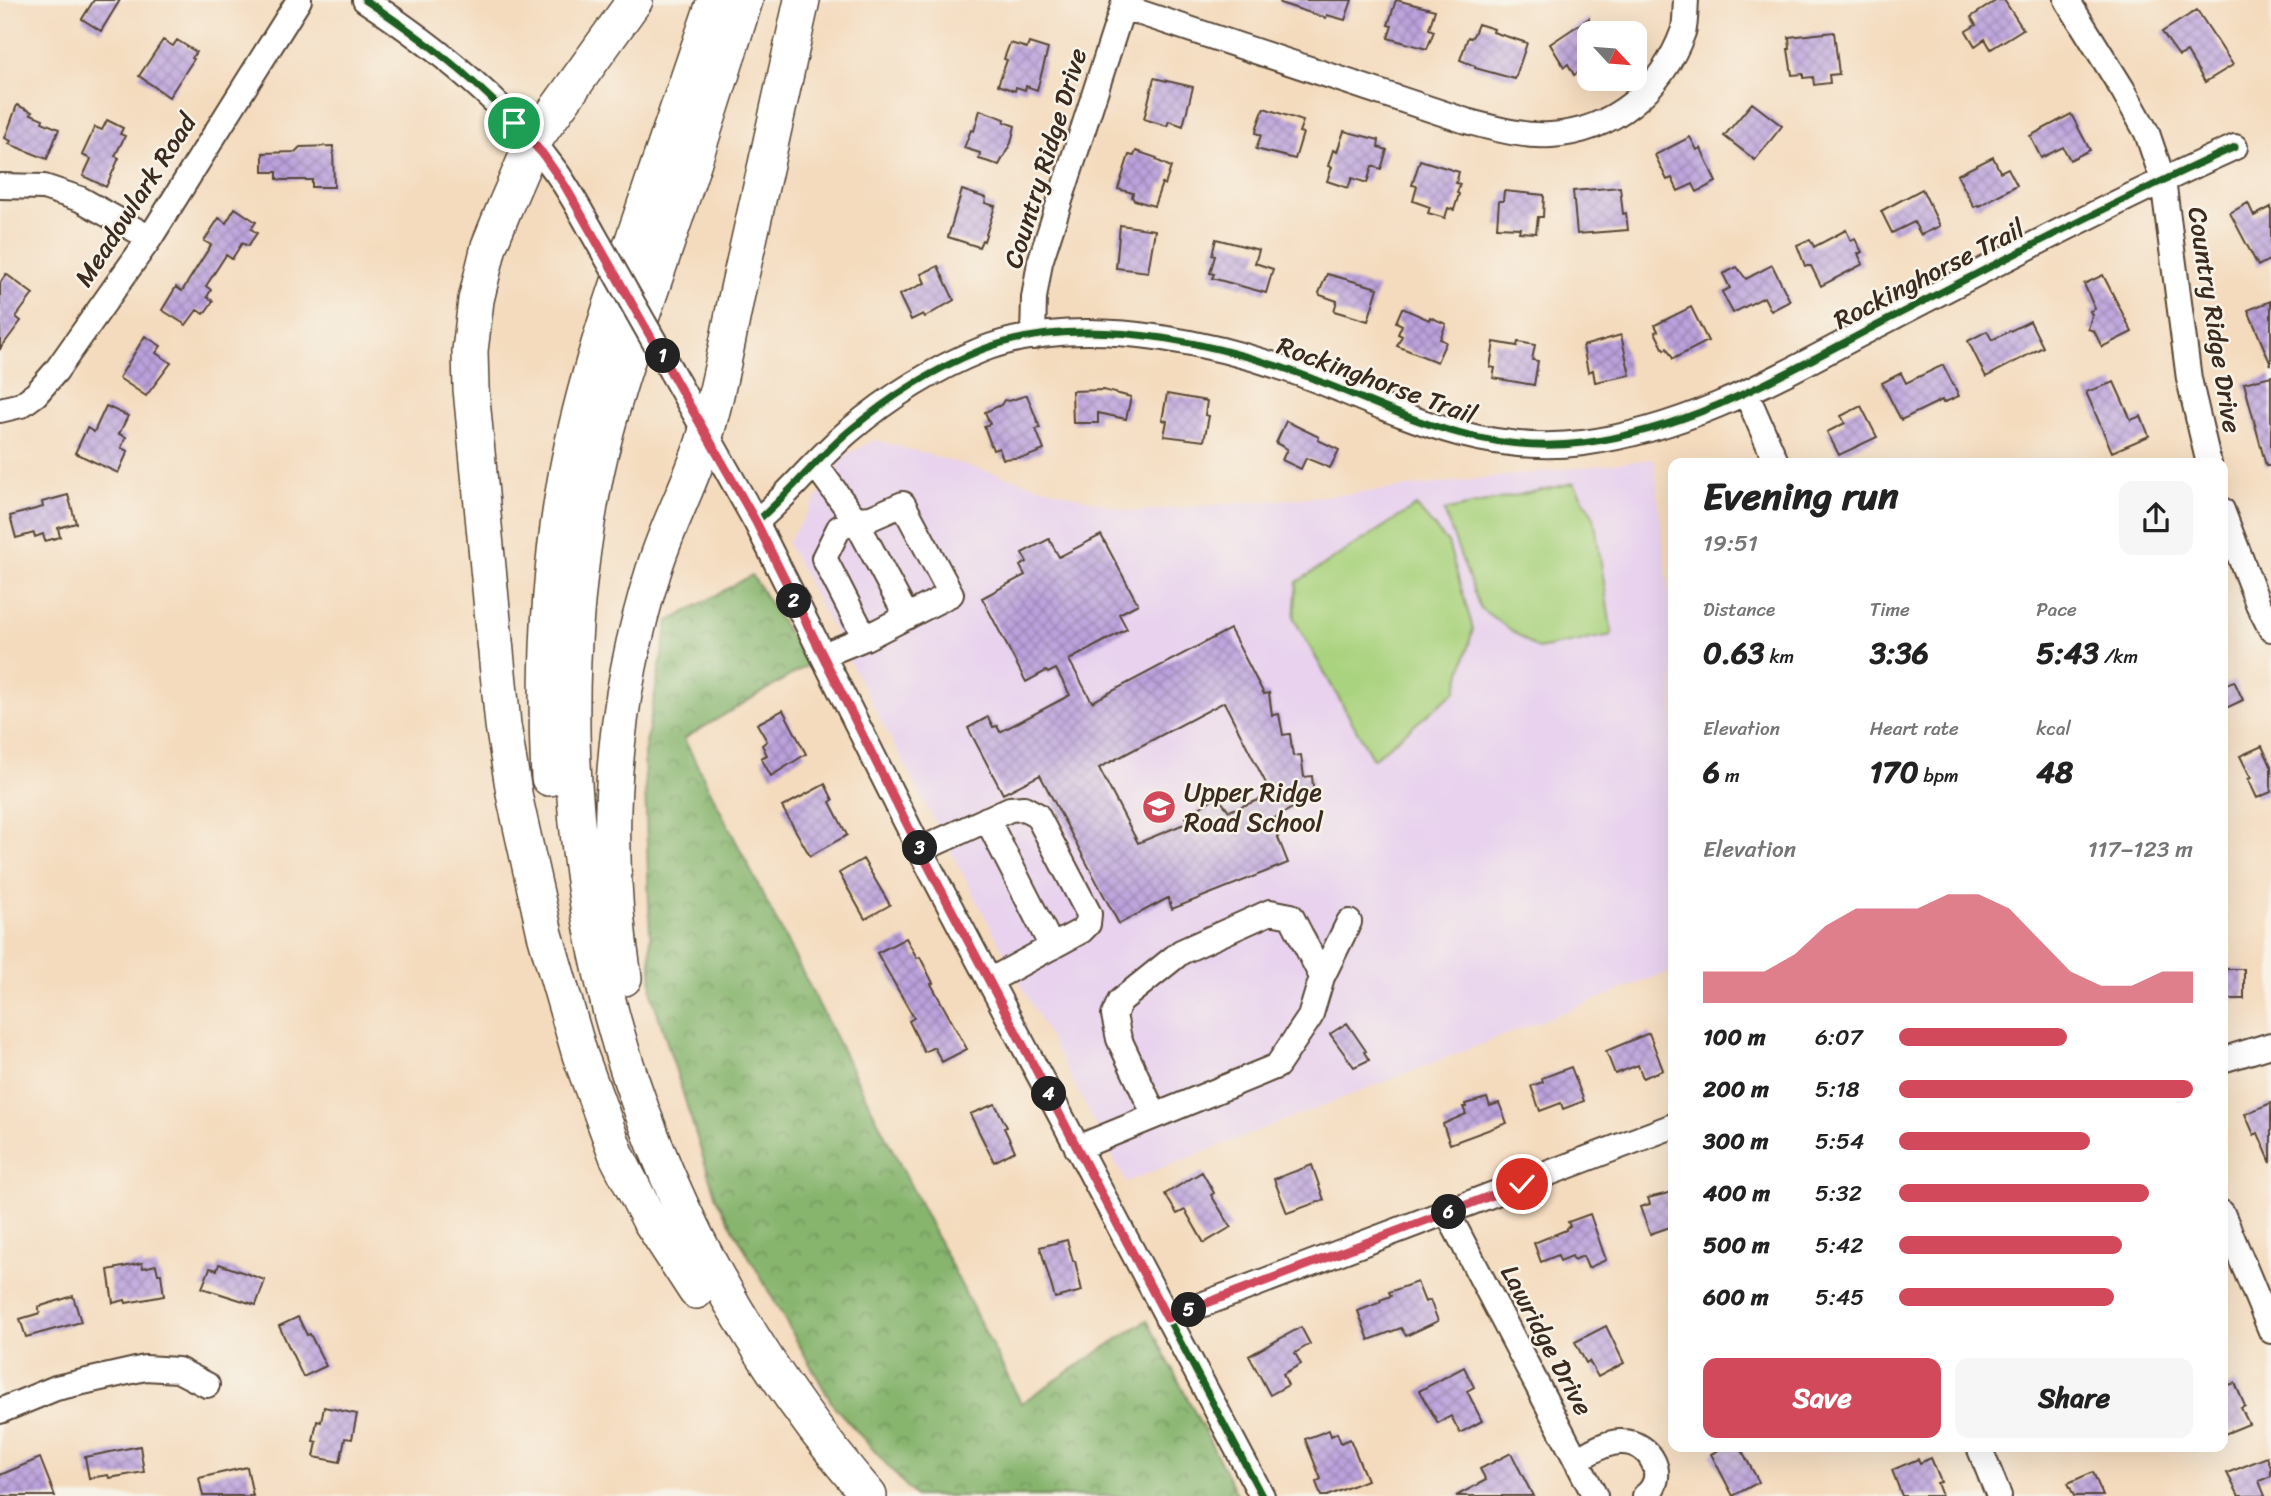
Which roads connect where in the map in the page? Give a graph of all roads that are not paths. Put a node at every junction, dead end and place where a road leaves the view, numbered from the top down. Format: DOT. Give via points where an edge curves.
graph roads {
  1 [pos="299,0"];
  2 [pos="365,0"];
  3 [pos="635,0"];
  4 [pos="715,0"];
  5 [pos="745,0"];
  6 [pos="802,0"];
  7 [pos="1686,0"];
  8 [pos="2067,0"];
  9 [pos="1124,4"];
  10 [pos="533,142"];
  11 [pos="2235,147"];
  12 [pos="2163,180"];
  13 [pos="0,186"];
  14 [pos="150,238"];
  15 [pos="1033,337"];
  16 [pos="1746,393"];
  17 [pos="0,410"];
  18 [pos="706,434"];
  19 [pos="1774,458"];
  20 [pos="2208,458"];
  21 [pos="816,464"];
  22 [pos="855,519"];
  23 [pos="756,522"];
  24 [pos="2228,526"];
  25 [pos="907,617"];
  26 [pos="2271,629"];
  27 [pos="865,638"];
  28 [pos="823,655"];
  29 [pos="987,819"];
  30 [pos="920,850"];
  31 [pos="1349,922"];
  32 [pos="1052,947"];
  33 [pos="1322,977"];
  34 [pos="989,981"];
  35 [pos="2271,1045"];
  36 [pos="2228,1058"];
  37 [pos="1155,1116"];
  38 [pos="1668,1128"];
  39 [pos="1077,1149"];
  40 [pos="1447,1212"];
  41 [pos="2228,1227"];
  42 [pos="707,1286"];
  43 [pos="1167,1318"];
  44 [pos="2271,1331"];
  45 [pos="207,1385"];
  46 [pos="0,1411"];
  47 [pos="1981,1452"];
  48 [pos="1576,1460"];
  49 [pos="837,1496"];
  50 [pos="869,1496"];
  51 [pos="1262,1496"];
  52 [pos="1595,1496"];
  53 [pos="1645,1496"];
  54 [pos="1999,1496"];
  1 -- 14 [label="street, Meadowlark Road"];
  2 -- 10 [label="street" via="448,60"];
  3 -- 10 [label="highway"];
  4 -- 42 [label="highway" via="618,281 583,398 556,542 546,677 555,843 585,1009 651,1200"];
  5 -- 42 [label="highway" via="604,439 585,537 572,670 578,837 591,926 629,1077 688,1223"];
  6 -- 18 [label="highway"];
  7 -- 9 [label="street" via="1684,30 1664,72 1633,105 1596,127 1551,135 1508,132 1466,121"];
  8 -- 12 [label="street, Country Ridge Drive" via="2141,122"];
  9 -- 15 [label="street, Country Ridge Drive" via="1040,261"];
  10 -- 18 [label="street, bridge" via="561,179"];
  10 -- 42 [label="highway" via="484,264 470,351 472,415 505,739 552,964 613,1145 636,1197"];
  11 -- 12 [label="street, Rockinghorse Trail"];
  12 -- 16 [label="street, Rockinghorse Trail"];
  12 -- 20 [label="street, Country Ridge Drive" via="2189,379"];
  13 -- 14 [label="street" via="44,187 80,199"];
  14 -- 17 [label="street, Meadowlark Road" via="50,379 21,405"];
  15 -- 16 [label="street, Rockinghorse Trail" via="1083,331 1192,343 1282,366 1427,425 1475,439 1525,446 1632,435 1681,421"];
  15 -- 21 [label="street, Rockinghorse Trail" via="984,349 936,371 848,432"];
  16 -- 19 [label="street"];
  18 -- 23 [label="street"];
  18 -- 42 [label="highway" via="663,542 633,643 619,722 611,842 619,947 638,1050"];
  21 -- 22 [label="street"];
  21 -- 23 [label="street, Rockinghorse Trail"];
  22 -- 25 [label="street"];
  22 -- 25 [label="street" via="871,518 904,504 951,594"];
  22 -- 27 [label="street" via="839,528 824,558"];
  23 -- 28 [label="street"];
  24 -- 26 [label="street"];
  25 -- 27 [label="street"];
  27 -- 28 [label="street"];
  28 -- 30 [label="street"];
  29 -- 30 [label="street"];
  29 -- 32 [label="street"];
  29 -- 32 [label="street" via="1010,808 1024,808 1037,815 1089,914 1081,931"];
  30 -- 34 [label="street"];
  31 -- 33 [label="street"];
  32 -- 34 [label="street"];
  33 -- 37 [label="street" via="1310,1017 1278,1066"];
  33 -- 37 [label="street" via="1291,916 1270,912 1181,953 1120,1001 1114,1016 1119,1039"];
  34 -- 39 [label="street"];
  35 -- 36 [label="street"];
  37 -- 39 [label="street"];
  38 -- 40 [label="street"];
  39 -- 43 [label="street"];
  40 -- 43 [label="street"];
  40 -- 48 [label="street, Lawridge Drive"];
  41 -- 44 [label="street"];
  42 -- 49 [label="highway" via="767,1405"];
  42 -- 50 [label="highway"];
  43 -- 51 [label="street"];
  45 -- 46 [label="street" via="178,1370 145,1368 56,1388"];
  47 -- 54 [label="street"];
  48 -- 52 [label="street, Lawridge Drive"];
  48 -- 53 [label="street" via="1610,1443 1636,1444 1648,1453 1658,1476"];
}
